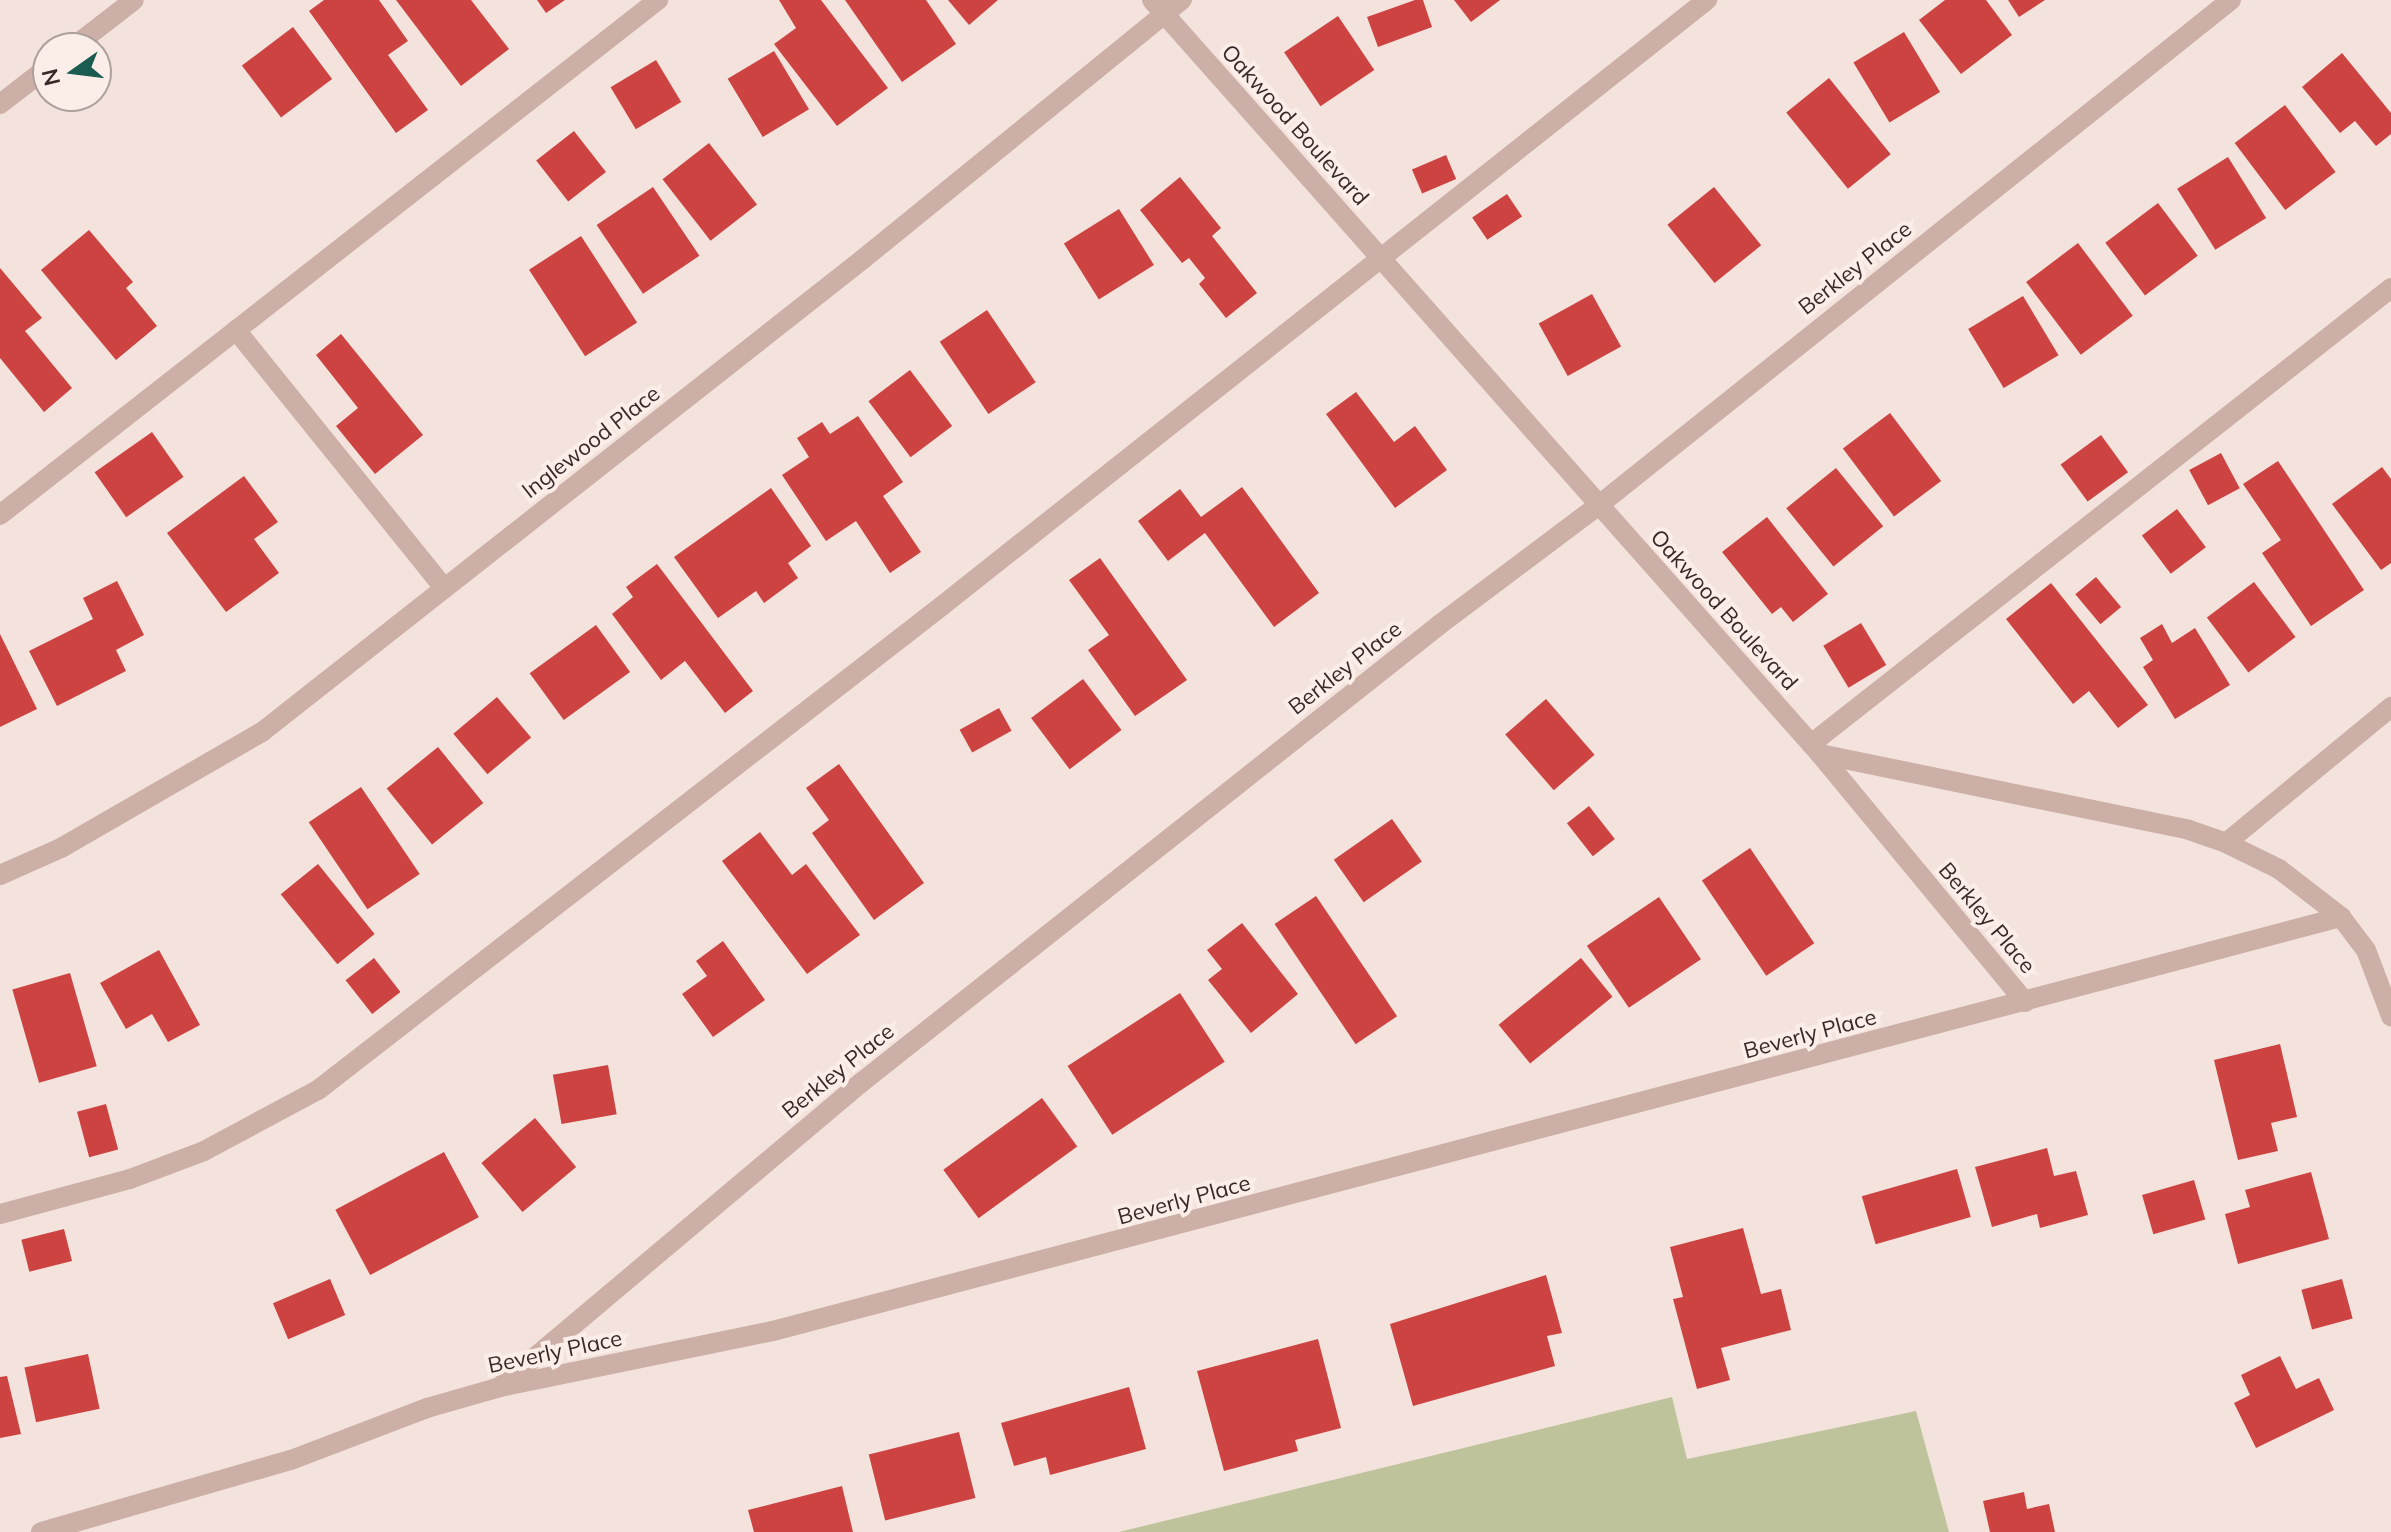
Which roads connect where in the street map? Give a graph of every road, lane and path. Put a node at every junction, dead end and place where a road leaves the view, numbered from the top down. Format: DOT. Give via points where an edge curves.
graph roads {
  1 [pos="134,0"];
  2 [pos="658,0"];
  3 [pos="1182,0"];
  4 [pos="1707,0"];
  5 [pos="2231,0"];
  6 [pos="1158,6"];
  7 [pos="93,32"];
  8 [pos="32,79"];
  9 [pos="0,104"];
  10 [pos="1381,258"];
  11 [pos="2391,288"];
  12 [pos="236,330"];
  13 [pos="1599,505"];
  14 [pos="0,515"];
  15 [pos="444,588"];
  16 [pos="2391,707"];
  17 [pos="1816,749"];
  18 [pos="2226,843"];
  19 [pos="0,875"];
  20 [pos="2341,917"];
  21 [pos="2025,1002"];
  22 [pos="2391,1016"];
  23 [pos="0,1214"];
  24 [pos="500,1387"];
  25 [pos="41,1532"];
  1 -- 7 [label="street"];
  2 -- 12 [label="street"];
  3 -- 6 [label="street, Inglewood Place"];
  4 -- 10 [label="street"];
  5 -- 13 [label="street, Berkley Place"];
  6 -- 10 [label="street, Oakwood Boulevard"];
  6 -- 15 [label="street, Inglewood Place" via="863,259"];
  8 -- 9 [label="street"];
  10 -- 13 [label="street, Oakwood Boulevard"];
  10 -- 23 [label="street" via="318,1090 204,1151 130,1179"];
  11 -- 17 [label="street"];
  12 -- 14 [label="street"];
  12 -- 15 [label="street"];
  13 -- 17 [label="street, Oakwood Boulevard"];
  13 -- 24 [label="street, Berkley Place" via="1439,625 862,1082"];
  15 -- 19 [label="street, Inglewood Place" via="262,732 61,848"];
  16 -- 18 [label="street"];
  17 -- 18 [label="street" via="2189,830"];
  17 -- 21 [label="street, Berkley Place"];
  18 -- 20 [label="street" via="2279,869"];
  20 -- 21 [label="street, Beverly Place"];
  20 -- 22 [label="street" via="2366,950"];
  21 -- 24 [label="street, Beverly Place" via="773,1331"];
  24 -- 25 [label="street, Beverly Place" via="427,1408 291,1460"];
}
